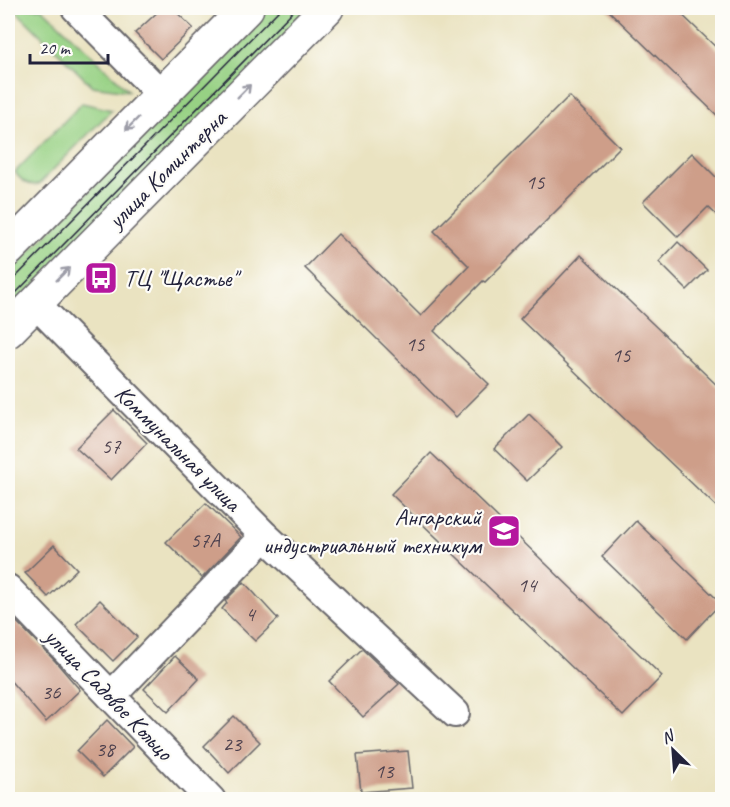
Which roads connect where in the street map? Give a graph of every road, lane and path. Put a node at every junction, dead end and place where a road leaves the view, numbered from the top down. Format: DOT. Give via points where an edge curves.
graph roads {
  1 [pos="76,8"];
  2 [pos="247,8"];
  3 [pos="327,8"];
  4 [pos="161,94"];
  5 [pos="8,250"];
  6 [pos="35,303"];
  7 [pos="8,331"];
  8 [pos="265,536"];
  9 [pos="8,589"];
  10 [pos="111,696"];
  11 [pos="455,713"];
  12 [pos="211,800"];
  1 -- 4 [label="street"];
  2 -- 4 [label="street"];
  6 -- 3 [label="street, улица Коминтерна, one-way"];
  4 -- 5 [label="street, one-way"];
  6 -- 7 [label="street, улица Коминтерна"];
  6 -- 8 [label="street, Коммунальная улица"];
  8 -- 10 [label="street"];
  8 -- 11 [label="street, Коммунальная улица"];
  9 -- 10 [label="street, улица Садовое Кольцо"];
  10 -- 12 [label="street, улица Садовое Кольцо"];
}
